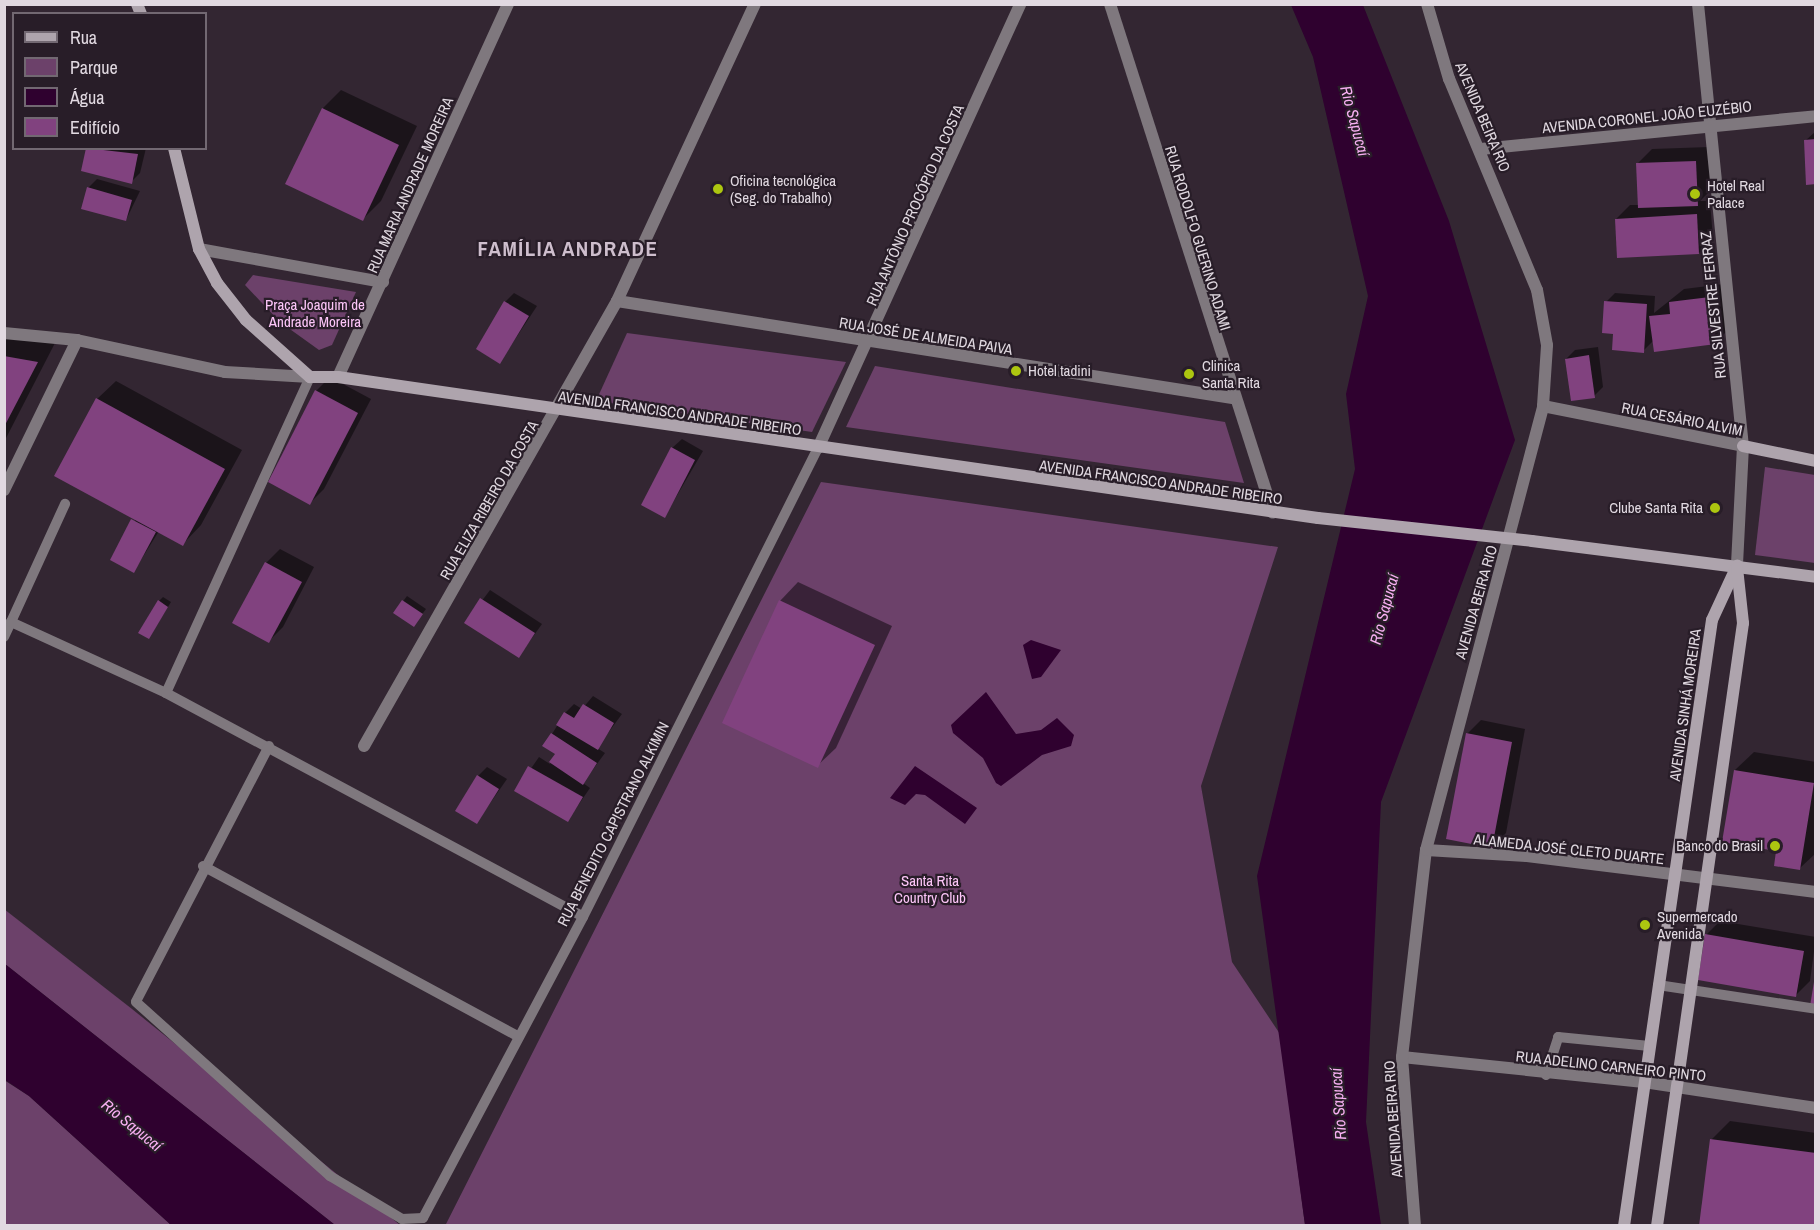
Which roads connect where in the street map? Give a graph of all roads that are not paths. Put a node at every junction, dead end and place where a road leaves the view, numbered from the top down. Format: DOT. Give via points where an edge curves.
graph roads {
  1 [pos="508,4"];
  2 [pos="755,4"];
  3 [pos="1020,4"];
  4 [pos="1110,4"];
  5 [pos="1427,4"];
  6 [pos="1698,4"];
  7 [pos="1815,116"];
  8 [pos="1710,126"];
  9 [pos="1481,149"];
  10 [pos="174,150"];
  11 [pos="199,249"];
  12 [pos="383,282"];
  13 [pos="617,301"];
  14 [pos="4,333"];
  15 [pos="77,340"];
  16 [pos="870,343"];
  17 [pos="310,377"];
  18 [pos="338,377"];
  19 [pos="1232,398"];
  20 [pos="1543,406"];
  21 [pos="559,410"];
  22 [pos="1743,446"];
  23 [pos="818,448"];
  24 [pos="1815,461"];
  25 [pos="4,490"];
  26 [pos="65,504"];
  27 [pos="1273,513"];
  28 [pos="1737,566"];
  29 [pos="1815,577"];
  30 [pos="11,622"];
  31 [pos="4,637"];
  32 [pos="166,693"];
  33 [pos="269,746"];
  34 [pos="364,746"];
  35 [pos="1426,850"];
  36 [pos="203,866"];
  37 [pos="1675,876"];
  38 [pos="1706,882"];
  39 [pos="1815,892"];
  40 [pos="583,917"];
  41 [pos="1658,985"];
  42 [pos="1692,990"];
  43 [pos="1815,1009"];
  44 [pos="519,1037"];
  45 [pos="1650,1046"];
  46 [pos="1402,1057"];
  47 [pos="1546,1075"];
  48 [pos="1644,1082"];
  49 [pos="1677,1088"];
  50 [pos="1815,1108"];
  51 [pos="1414,1226"];
  52 [pos="1624,1226"];
  53 [pos="1657,1226"];
  1 -- 12 [label="street, RUA MARIA ANDRADE MOREIRA"];
  2 -- 13 [label="street, RUA ELIZA RIBEIRO DA COSTA"];
  3 -- 16 [label="street, RUA ANTÔNIO PROCÓPIO DA COSTA"];
  4 -- 19 [label="street, RUA RODOLFO GUERINO ADAMI"];
  5 -- 9 [label="street, AVENIDA BEIRA RIO" via="1449,79"];
  6 -- 8 [label="street, RUA SILVESTRE FERRAZ"];
  7 -- 8 [label="street, AVENIDA CORONEL JOÃO EUZÉBIO"];
  8 -- 9 [label="street, AVENIDA CORONEL JOÃO EUZÉBIO"];
  8 -- 22 [label="street, RUA SILVESTRE FERRAZ"];
  9 -- 20 [label="street, AVENIDA BEIRA RIO" via="1537,290 1547,345"];
  10 -- 11 [label="main road"];
  11 -- 12 [label="street"];
  11 -- 17 [label="main road" via="246,320"];
  12 -- 18 [label="street, RUA MARIA ANDRADE MOREIRA"];
  13 -- 16 [label="street, RUA JOSÉ DE ALMEIDA PAIVA"];
  13 -- 21 [label="street, RUA ELIZA RIBEIRO DA COSTA"];
  14 -- 15 [label="street"];
  15 -- 17 [label="street" via="225,372"];
  15 -- 25 [label="street"];
  16 -- 19 [label="street, RUA JOSÉ DE ALMEIDA PAIVA"];
  16 -- 23 [label="street, RUA ANTÔNIO PROCÓPIO DA COSTA"];
  17 -- 18 [label="main road, AVENIDA FRANCISCO ANDRADE RIBEIRO"];
  17 -- 32 [label="lane"];
  18 -- 21 [label="main road, AVENIDA FRANCISCO ANDRADE RIBEIRO"];
  19 -- 27 [label="street, RUA RODOLFO GUERINO ADAMI"];
  20 -- 22 [label="street, RUA CESÁRIO ALVIM"];
  20 -- 35 [label="street, AVENIDA BEIRA RIO"];
  21 -- 23 [label="main road, AVENIDA FRANCISCO ANDRADE RIBEIRO"];
  21 -- 34 [label="street, RUA ELIZA RIBEIRO DA COSTA"];
  22 -- 24 [label="main road, RUA CESÁRIO ALVIM"];
  22 -- 28 [label="street, RUA SILVESTRE FERRAZ"];
  23 -- 27 [label="main road, AVENIDA FRANCISCO ANDRADE RIBEIRO"];
  23 -- 40 [label="lane, RUA BENEDITO CAPISTRANO ALKIMIN"];
  26 -- 30 [label="lane"];
  27 -- 28 [label="main road, AVENIDA FRANCISCO ANDRADE RIBEIRO, bridge"];
  28 -- 29 [label="main road, AVENIDA FRANCISCO ANDRADE RIBEIRO"];
  28 -- 37 [label="main road, AVENIDA SINHÁ MOREIRA" via="1712,620"];
  28 -- 38 [label="main road" via="1743,623"];
  30 -- 31 [label="lane"];
  30 -- 32 [label="lane"];
  32 -- 33 [label="lane"];
  33 -- 36 [label="lane"];
  33 -- 40 [label="lane"];
  35 -- 37 [label="street, ALAMEDA JOSÉ CLETO DUARTE" via="1527,856"];
  35 -- 46 [label="street, AVENIDA BEIRA RIO"];
  36 -- 44 [label="lane"];
  36 -- 44 [label="lane, RUA BENEDITO CAPISTRANO ALKIMIN" via="137,993 141,1011 296,1149 365,1200 402,1219 423,1218 431,1210"];
  37 -- 38 [label="street, ALAMEDA JOSÉ CLETO DUARTE"];
  37 -- 41 [label="main road, AVENIDA SINHÁ MOREIRA"];
  38 -- 39 [label="street, ALAMEDA JOSÉ CLETO DUARTE"];
  38 -- 42 [label="main road"];
  40 -- 44 [label="lane, RUA BENEDITO CAPISTRANO ALKIMIN"];
  41 -- 42 [label="lane"];
  41 -- 45 [label="main road, AVENIDA SINHÁ MOREIRA"];
  42 -- 43 [label="lane"];
  42 -- 49 [label="main road"];
  45 -- 47 [label="lane" via="1558,1037"];
  45 -- 48 [label="main road, AVENIDA SINHÁ MOREIRA"];
  46 -- 47 [label="street, RUA ADELINO CARNEIRO PINTO"];
  46 -- 51 [label="street, AVENIDA BEIRA RIO"];
  47 -- 48 [label="street, RUA ADELINO CARNEIRO PINTO"];
  48 -- 49 [label="street, RUA ADELINO CARNEIRO PINTO"];
  48 -- 52 [label="main road, AVENIDA SINHÁ MOREIRA"];
  49 -- 50 [label="street, RUA ADELINO CARNEIRO PINTO"];
  49 -- 53 [label="main road"];
}
